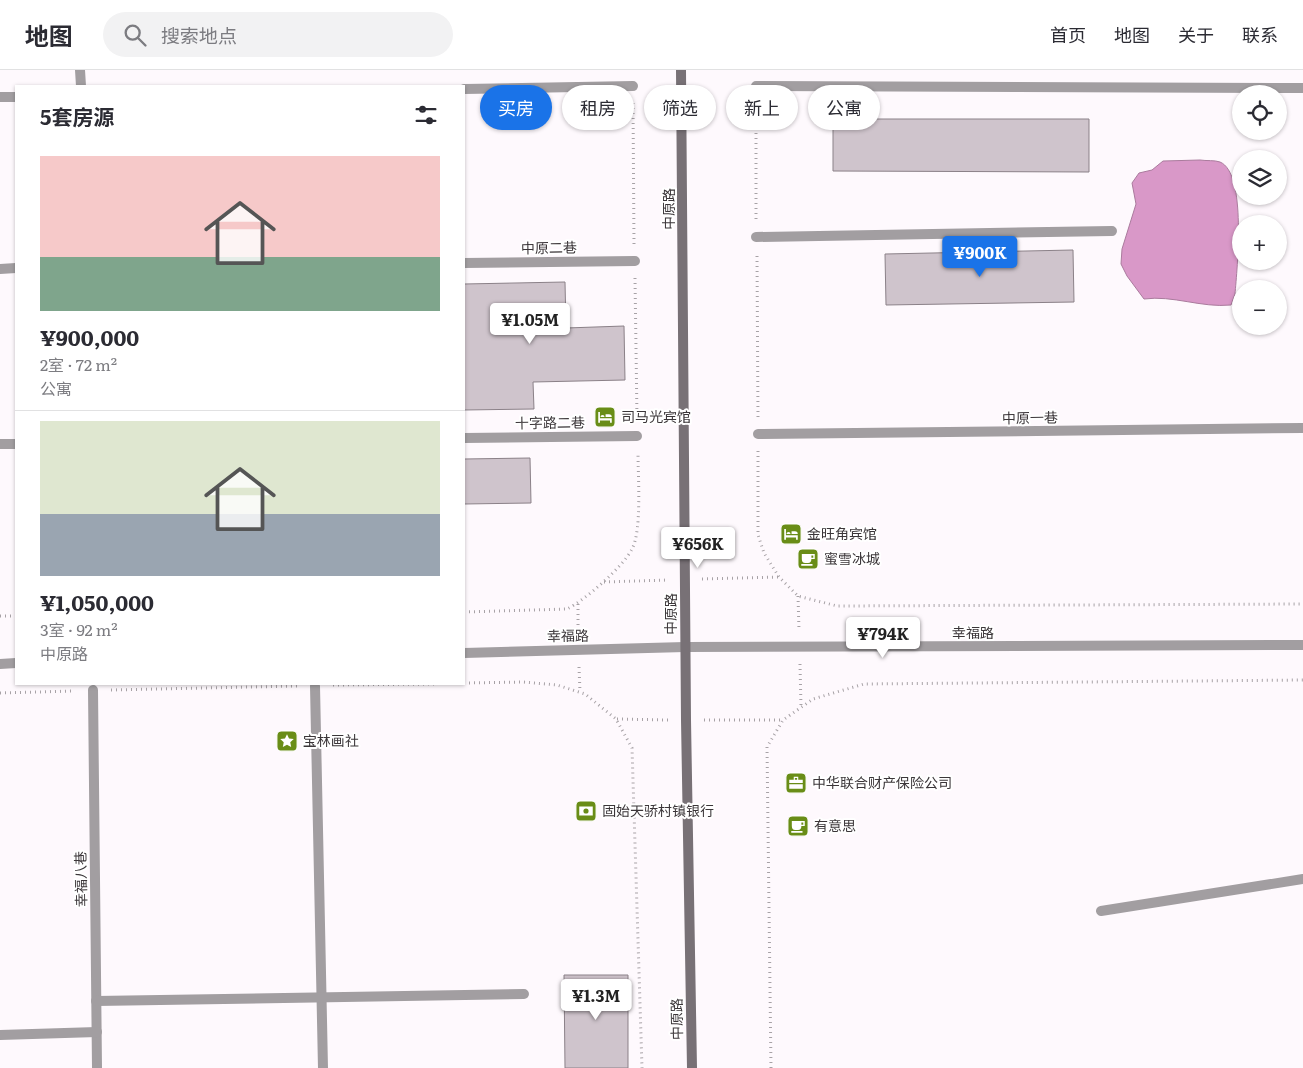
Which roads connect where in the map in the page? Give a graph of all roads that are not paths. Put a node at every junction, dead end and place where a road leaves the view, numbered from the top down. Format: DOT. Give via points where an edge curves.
graph roads {
  1 [pos="80,70"];
  2 [pos="681,70"];
  3 [pos="81,85"];
  4 [pos="798,86"];
  5 [pos="562,87"];
  6 [pos="1303,88"];
  7 [pos="465,89"];
  8 [pos="0,97"];
  9 [pos="15,97"];
  10 [pos="1112,231"];
  11 [pos="756,237"];
  12 [pos="635,261"];
  13 [pos="465,263"];
  14 [pos="15,268"];
  15 [pos="0,269"];
  16 [pos="1303,428"];
  17 [pos="758,434"];
  18 [pos="637,436"];
  19 [pos="465,438"];
  20 [pos="0,444"];
  21 [pos="15,444"];
  22 [pos="1303,645"];
  23 [pos="685,647"];
  24 [pos="465,653"];
  25 [pos="15,663"];
  26 [pos="0,664"];
  27 [pos="315,686"];
  28 [pos="93,690"];
  29 [pos="1303,879"];
  30 [pos="1101,910"];
  31 [pos="524,994"];
  32 [pos="322,997"];
  33 [pos="96,1001"];
  34 [pos="97,1032"];
  35 [pos="0,1035"];
  36 [pos="97,1068"];
  37 [pos="323,1068"];
  38 [pos="692,1068"];
  1 -- 3 [label="street"];
  2 -- 23 [label="main road, 中原路"];
  4 -- 6 [label="street"];
  5 -- 7 [label="street"];
  8 -- 9 [label="street"];
  10 -- 11 [label="street"];
  12 -- 13 [label="street, 中原二巷"];
  14 -- 15 [label="street"];
  16 -- 17 [label="street, 中原一巷"];
  18 -- 19 [label="street, 十字路二巷"];
  20 -- 21 [label="street"];
  22 -- 23 [label="street, 幸福路"];
  23 -- 24 [label="street, 幸福路"];
  23 -- 38 [label="main road, 中原路"];
  25 -- 26 [label="street"];
  27 -- 32 [label="street"];
  28 -- 33 [label="street, 幸福八巷"];
  29 -- 30 [label="street"];
  31 -- 32 [label="street"];
  32 -- 33 [label="street"];
  32 -- 37 [label="street"];
  33 -- 34 [label="street, 幸福八巷"];
  34 -- 35 [label="street"];
  34 -- 36 [label="street, 幸福八巷"];
}
